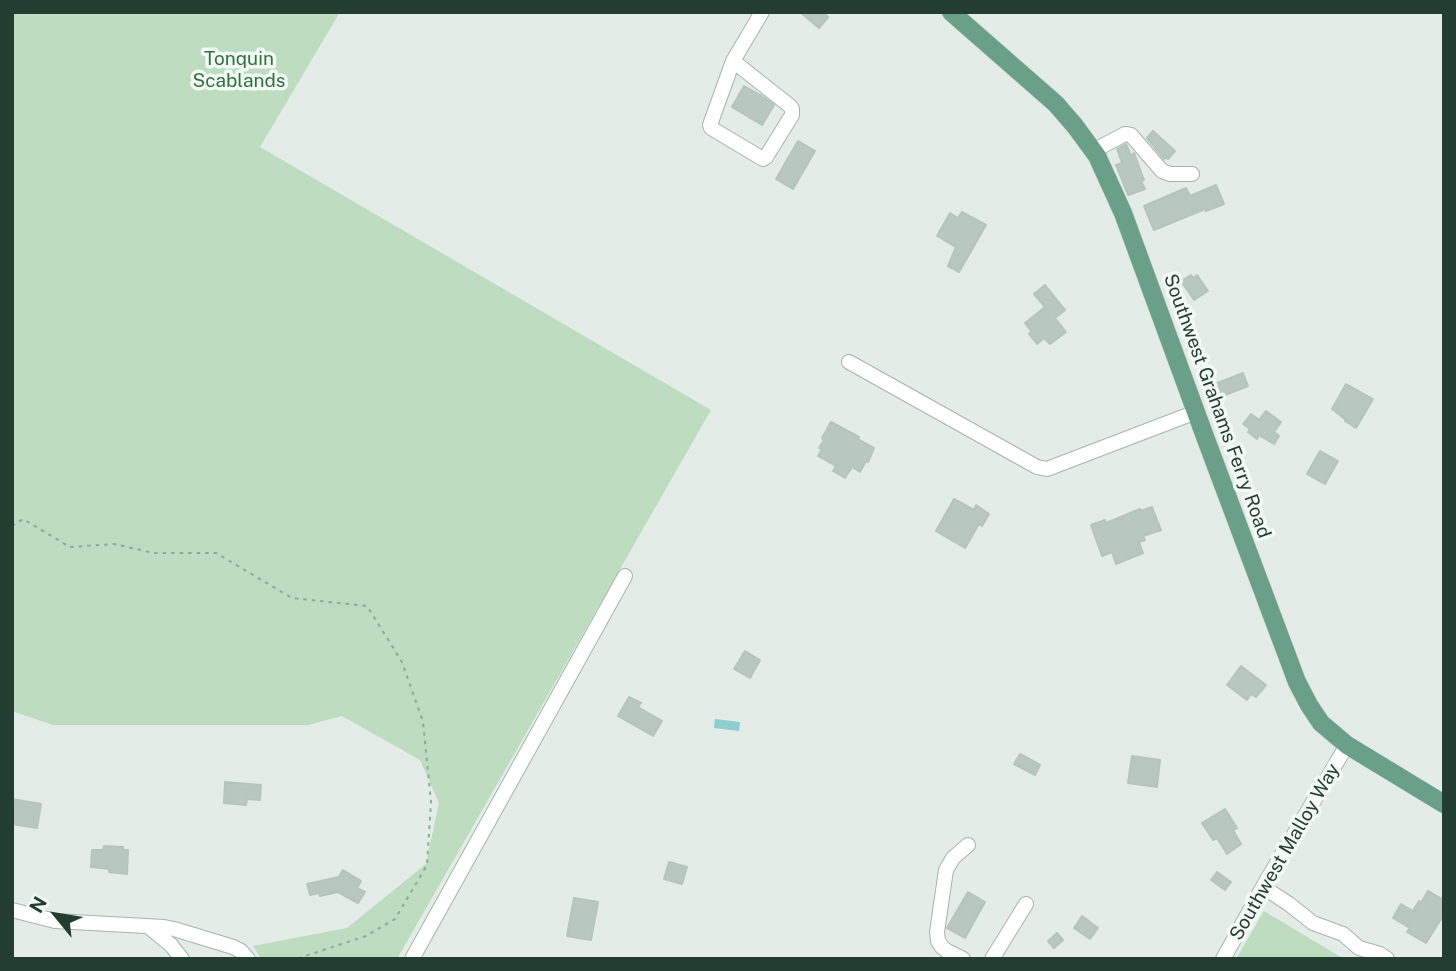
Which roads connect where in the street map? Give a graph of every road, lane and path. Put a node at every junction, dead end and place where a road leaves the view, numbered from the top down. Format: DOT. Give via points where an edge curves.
graph roads {
  1 [pos="762,12"];
  2 [pos="951,12"];
  3 [pos="733,61"];
  4 [pos="1093,151"];
  5 [pos="1192,174"];
  6 [pos="849,362"];
  7 [pos="1196,412"];
  8 [pos="12,526"];
  9 [pos="625,576"];
  10 [pos="1347,745"];
  11 [pos="1444,804"];
  12 [pos="968,845"];
  13 [pos="1263,887"];
  14 [pos="1026,904"];
  15 [pos="12,910"];
  16 [pos="12,917"];
  17 [pos="55,921"];
  18 [pos="149,927"];
  19 [pos="182,959"];
  20 [pos="248,959"];
  21 [pos="296,959"];
  22 [pos="412,959"];
  23 [pos="963,959"];
  24 [pos="992,959"];
  25 [pos="1223,959"];
  26 [pos="1387,959"];
  1 -- 3 [label="street"];
  2 -- 4 [label="main road, Southwest Grahams Ferry Road" via="1056,104"];
  3 -- 3 [label="street" via="710,125 763,159 792,109"];
  4 -- 5 [label="street" via="1131,135 1162,171"];
  4 -- 7 [label="main road, Southwest Grahams Ferry Road" via="1126,223"];
  6 -- 7 [label="street" via="1047,469"];
  7 -- 10 [label="main road, Southwest Grahams Ferry Road" via="1297,682 1321,723"];
  8 -- 21 [label="path" via="23,519 71,547 114,544 154,553 215,553 292,598 367,606 402,662 423,722 431,802 427,865 395,919 366,936"];
  9 -- 22 [label="street"];
  10 -- 11 [label="main road, Southwest Grahams Ferry Road"];
  10 -- 13 [label="street, Southwest Malloy Way"];
  12 -- 23 [label="street" via="946,870 937,932 942,947"];
  13 -- 25 [label="street, Southwest Malloy Way"];
  13 -- 26 [label="street" via="1313,923"];
  14 -- 24 [label="street"];
  15 -- 17 [label="street"];
  16 -- 17 [label="street"];
  17 -- 18 [label="street"];
  18 -- 19 [label="street"];
  18 -- 20 [label="street" via="209,938 241,951"];
}
